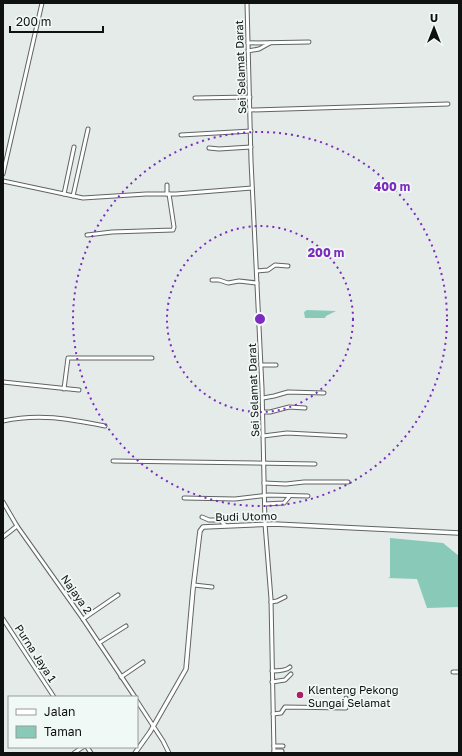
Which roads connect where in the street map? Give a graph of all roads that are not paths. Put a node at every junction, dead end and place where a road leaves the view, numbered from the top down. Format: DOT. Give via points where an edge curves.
graph roads {
  1 [pos="42,3"];
  2 [pos="247,3"];
  3 [pos="272,42"];
  4 [pos="309,42"];
  5 [pos="248,43"];
  6 [pos="252,50"];
  7 [pos="250,97"];
  8 [pos="195,98"];
  9 [pos="448,104"];
  10 [pos="250,110"];
  11 [pos="88,129"];
  12 [pos="251,131"];
  13 [pos="181,135"];
  14 [pos="74,147"];
  15 [pos="251,147"];
  16 [pos="209,148"];
  17 [pos="3,174"];
  18 [pos="3,182"];
  19 [pos="167,185"];
  20 [pos="252,188"];
  21 [pos="64,194"];
  22 [pos="168,194"];
  23 [pos="73,196"];
  24 [pos="87,235"];
  25 [pos="288,266"];
  26 [pos="258,271"];
  27 [pos="212,280"];
  28 [pos="257,283"];
  29 [pos="152,358"];
  30 [pos="263,365"];
  31 [pos="276,365"];
  32 [pos="3,382"];
  33 [pos="64,389"];
  34 [pos="79,390"];
  35 [pos="324,393"];
  36 [pos="264,397"];
  37 [pos="305,408"];
  38 [pos="264,412"];
  39 [pos="3,421"];
  40 [pos="105,426"];
  41 [pos="265,436"];
  42 [pos="344,436"];
  43 [pos="113,461"];
  44 [pos="265,463"];
  45 [pos="315,464"];
  46 [pos="348,482"];
  47 [pos="266,483"];
  48 [pos="267,496"];
  49 [pos="308,496"];
  50 [pos="289,497"];
  51 [pos="184,498"];
  52 [pos="3,502"];
  53 [pos="267,504"];
  54 [pos="202,517"];
  55 [pos="267,524"];
  56 [pos="225,525"];
  57 [pos="17,526"];
  58 [pos="459,533"];
  59 [pos="3,537"];
  60 [pos="194,585"];
  61 [pos="212,587"];
  62 [pos="118,595"];
  63 [pos="285,596"];
  64 [pos="272,602"];
  65 [pos="3,619"];
  66 [pos="83,619"];
  67 [pos="126,626"];
  68 [pos="99,643"];
  69 [pos="143,662"];
  70 [pos="290,667"];
  71 [pos="272,671"];
  72 [pos="453,672"];
  73 [pos="459,672"];
  74 [pos="291,674"];
  75 [pos="122,677"];
  76 [pos="272,682"];
  77 [pos="53,696"];
  78 [pos="134,696"];
  79 [pos="346,698"];
  80 [pos="138,702"];
  81 [pos="142,707"];
  82 [pos="138,709"];
  83 [pos="274,714"];
  84 [pos="153,725"];
  85 [pos="275,746"];
  86 [pos="283,746"];
  87 [pos="274,752"];
  88 [pos="282,752"];
  89 [pos="135,753"];
  90 [pos="169,753"];
  1 -- 17 [label="street"];
  2 -- 5 [label="street, Sei Selamat Darat"];
  3 -- 4 [label="street"];
  3 -- 5 [label="street"];
  3 -- 6 [label="street"];
  5 -- 6 [label="street, Sei Selamat Darat"];
  6 -- 7 [label="street, Sei Selamat Darat"];
  7 -- 8 [label="street"];
  7 -- 10 [label="street, Sei Selamat Darat"];
  9 -- 10 [label="street"];
  10 -- 12 [label="street, Sei Selamat Darat"];
  11 -- 23 [label="street"];
  12 -- 13 [label="street"];
  12 -- 15 [label="street, Sei Selamat Darat"];
  14 -- 21 [label="street"];
  15 -- 16 [label="street"];
  15 -- 20 [label="street, Sei Selamat Darat"];
  18 -- 21 [label="street"];
  19 -- 22 [label="street"];
  20 -- 22 [label="street"];
  20 -- 26 [label="street, Sei Selamat Darat"];
  21 -- 23 [label="street"];
  22 -- 23 [label="street" via="86,198"];
  22 -- 24 [label="street" via="173,230"];
  25 -- 26 [label="street" via="274,265"];
  26 -- 28 [label="street, Sei Selamat Darat"];
  27 -- 28 [label="street"];
  28 -- 30 [label="street, Sei Selamat Darat"];
  29 -- 33 [label="street" via="68,358"];
  30 -- 31 [label="street"];
  30 -- 36 [label="street, Sei Selamat Darat"];
  32 -- 33 [label="street"];
  33 -- 34 [label="street"];
  35 -- 36 [label="street" via="288,392"];
  36 -- 38 [label="street, Sei Selamat Darat"];
  37 -- 38 [label="street" via="289,407"];
  38 -- 41 [label="street, Sei Selamat Darat"];
  39 -- 40 [label="street" via="37,416"];
  41 -- 42 [label="street" via="286,433"];
  41 -- 44 [label="street, Sei Selamat Darat"];
  43 -- 44 [label="street"];
  44 -- 45 [label="street"];
  44 -- 47 [label="street, Sei Selamat Darat"];
  46 -- 47 [label="street"];
  47 -- 48 [label="street, Sei Selamat Darat"];
  48 -- 50 [label="street"];
  48 -- 51 [label="street"];
  48 -- 53 [label="street, Sei Selamat Darat"];
  49 -- 50 [label="street"];
  50 -- 53 [label="street" via="284,503"];
  52 -- 57 [label="street, Najaya 2"];
  53 -- 55 [label="street, Sei Selamat Darat"];
  54 -- 56 [label="street" via="220,520"];
  55 -- 56 [label="street, Budi Utomo"];
  55 -- 58 [label="street, Budi Utomo"];
  55 -- 64 [label="street, Sei Selamat Darat"];
  56 -- 60 [label="street, Budi Utomo" via="201,529"];
  57 -- 59 [label="street"];
  57 -- 66 [label="street, Najaya 2"];
  60 -- 61 [label="street"];
  60 -- 84 [label="street, Budi Utomo" via="186,669"];
  62 -- 66 [label="street"];
  63 -- 64 [label="street"];
  64 -- 71 [label="street, Sei Selamat Darat"];
  65 -- 77 [label="street, Purna Jaya 1"];
  66 -- 68 [label="street, Najaya 2"];
  67 -- 68 [label="street"];
  68 -- 75 [label="street, Najaya 2"];
  69 -- 75 [label="street"];
  70 -- 71 [label="street"];
  71 -- 76 [label="street, Sei Selamat Darat"];
  72 -- 73 [label="street"];
  74 -- 76 [label="street" via="285,680"];
  75 -- 78 [label="street, Najaya 2"];
  76 -- 83 [label="street, Sei Selamat Darat"];
  79 -- 83 [label="street" via="346,708 285,707 280,714"];
  80 -- 81 [label="street"];
  81 -- 82 [label="street"];
  81 -- 84 [label="street"];
  83 -- 85 [label="street, Sei Selamat Darat"];
  84 -- 89 [label="street, Budi Utomo"];
  84 -- 90 [label="street"];
  85 -- 86 [label="street"];
  85 -- 87 [label="street, Sei Selamat Darat"];
  87 -- 88 [label="street"];
}
